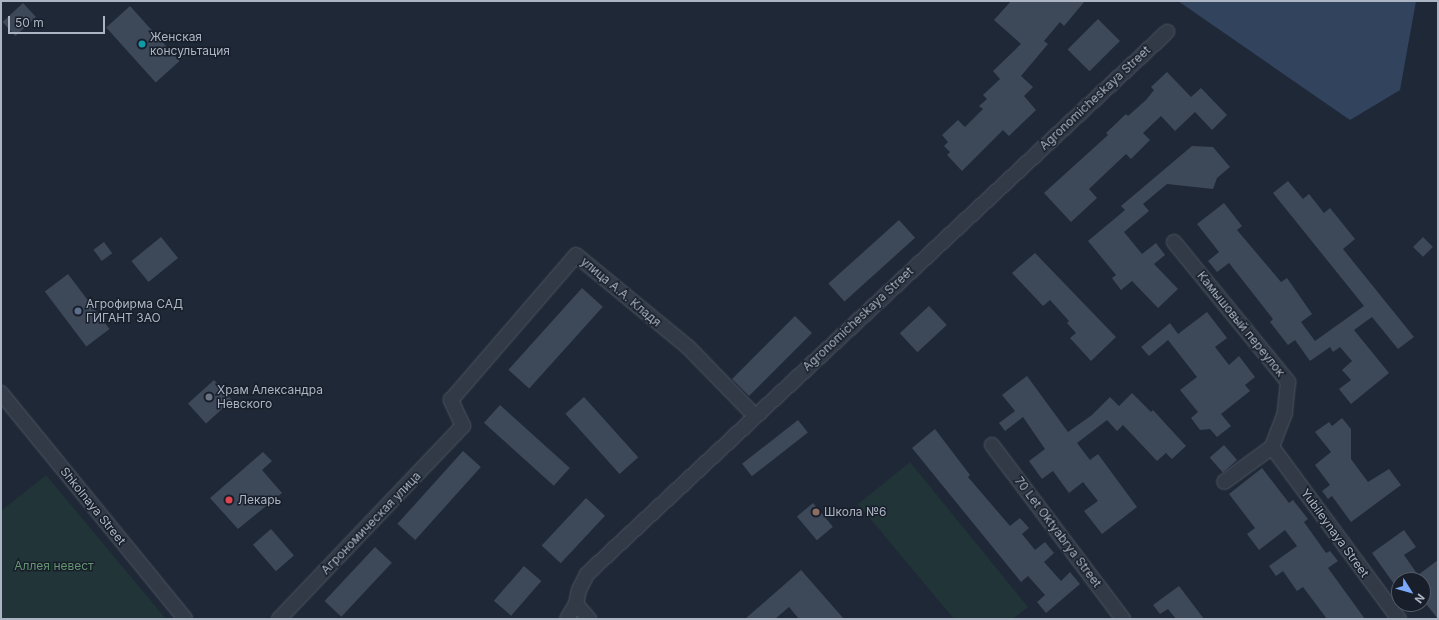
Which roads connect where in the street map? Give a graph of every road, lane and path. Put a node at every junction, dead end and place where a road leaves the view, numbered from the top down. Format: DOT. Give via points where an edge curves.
graph roads {
  1 [pos="1167,32"];
  2 [pos="1174,242"];
  3 [pos="1,393"];
  4 [pos="755,416"];
  5 [pos="463,426"];
  6 [pos="992,445"];
  7 [pos="1272,447"];
  8 [pos="1224,482"];
  9 [pos="576,604"];
  10 [pos="184,619"];
  11 [pos="279,619"];
  12 [pos="567,619"];
  13 [pos="589,619"];
  14 [pos="1124,619"];
  15 [pos="1399,619"];
  1 -- 4 [label="street, Agronomicheskaya Street"];
  2 -- 7 [label="street, Камышовый переулок" via="1288,382 1285,413"];
  3 -- 10 [label="street, Shkolnaya Street"];
  4 -- 5 [label="street, улица А.А. Кладя" via="688,347 576,254 451,400"];
  4 -- 9 [label="street, Agronomicheskaya Street" via="587,574 579,590"];
  5 -- 11 [label="street, Агрономическая улица"];
  6 -- 14 [label="street, 70 Let Oktyabrya Street"];
  7 -- 8 [label="street"];
  7 -- 15 [label="street, Yubileynaya Street"];
  9 -- 12 [label="street, Agronomicheskaya Street"];
  9 -- 13 [label="street"];
}
